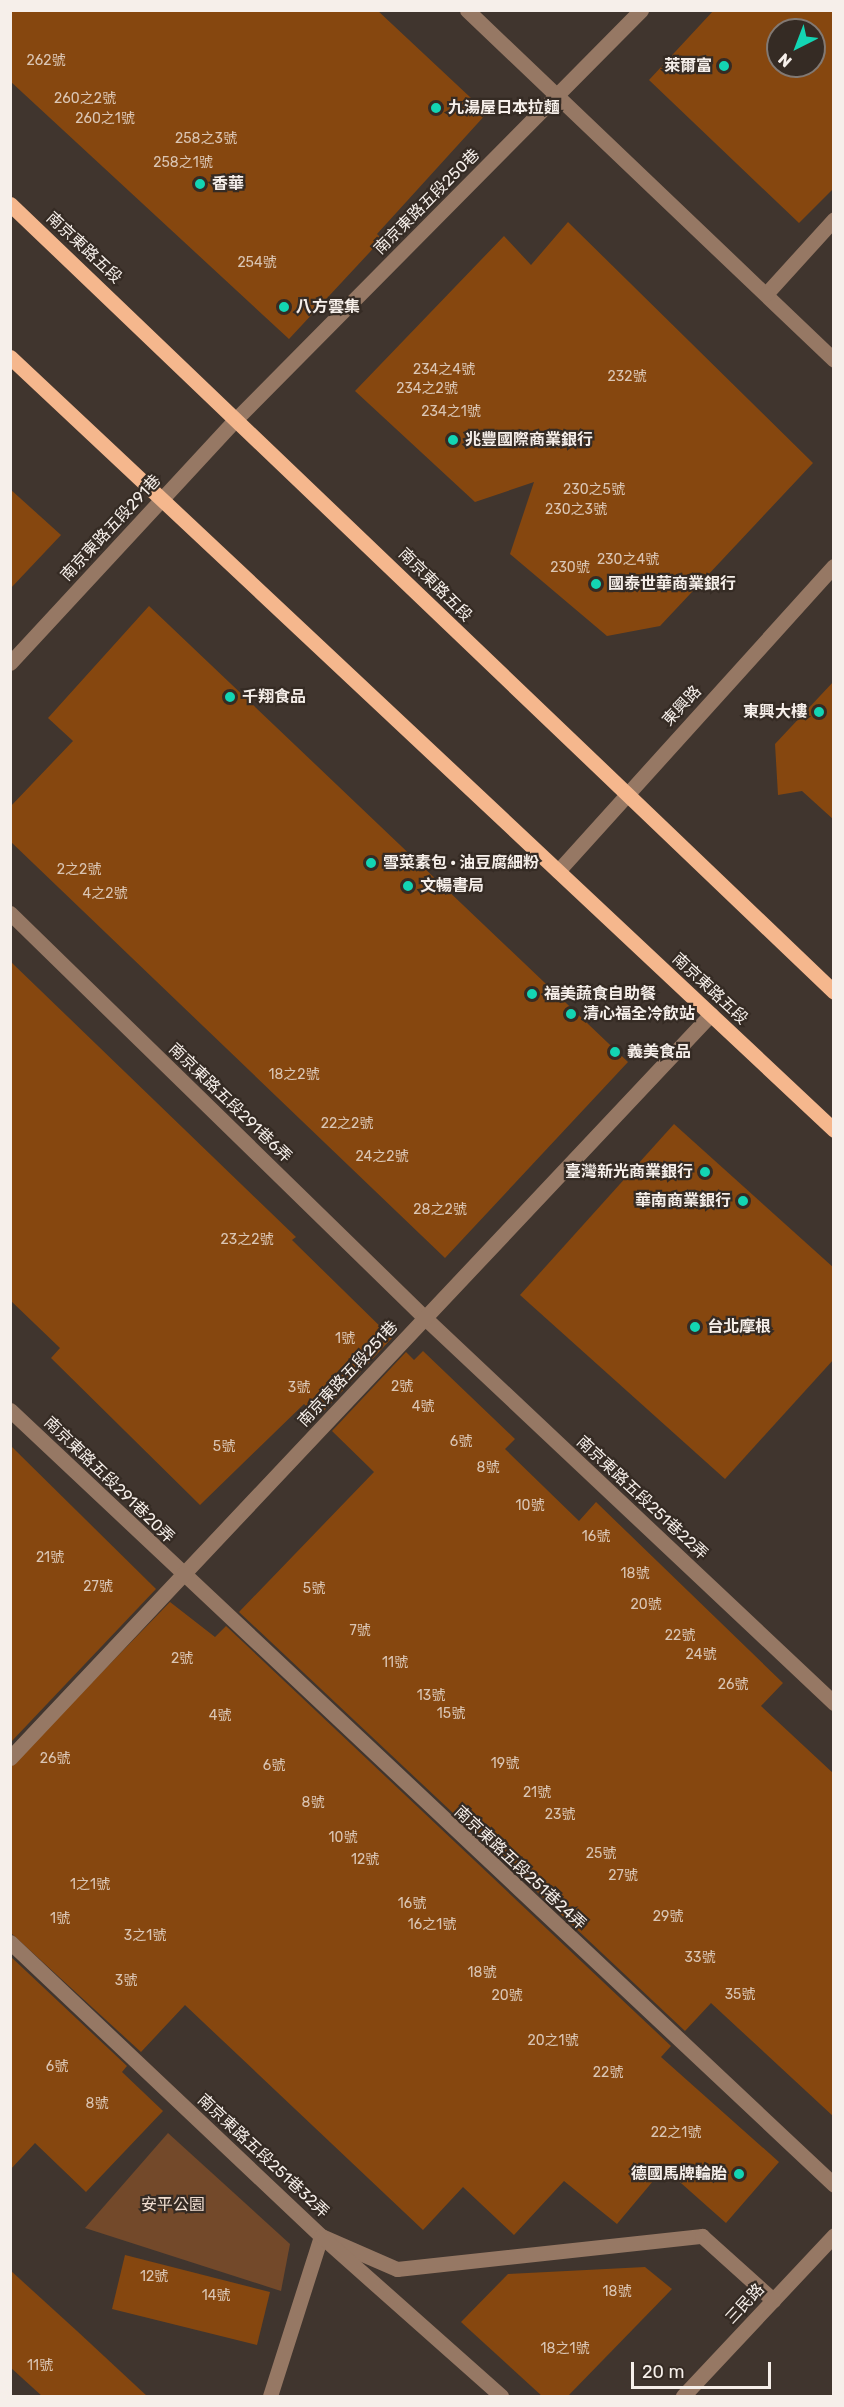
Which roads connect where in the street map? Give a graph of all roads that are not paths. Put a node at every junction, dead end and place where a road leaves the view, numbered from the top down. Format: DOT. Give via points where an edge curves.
graph roads {
  1 [pos="467,10"];
  2 [pos="641,10"];
  3 [pos="557,96"];
  4 [pos="10,204"];
  5 [pos="834,219"];
  6 [pos="766,294"];
  7 [pos="10,357"];
  8 [pos="834,360"];
  9 [pos="238,417"];
  10 [pos="162,498"];
  11 [pos="834,566"];
  12 [pos="10,663"];
  13 [pos="625,791"];
  14 [pos="558,871"];
  15 [pos="10,913"];
  16 [pos="834,992"];
  17 [pos="711,1014"];
  18 [pos="834,1130"];
  19 [pos="425,1318"];
  20 [pos="10,1410"];
  21 [pos="182,1576"];
  22 [pos="834,1703"];
  23 [pos="10,1758"];
  24 [pos="10,1942"];
  25 [pos="834,2185"];
  26 [pos="834,2235"];
  27 [pos="321,2236"];
  28 [pos="773,2300"];
  29 [pos="270,2397"];
  30 [pos="501,2397"];
  31 [pos="683,2397"];
  1 -- 3 [label="street"];
  2 -- 3 [label="street, 南京東路五段250巷"];
  3 -- 6 [label="street"];
  3 -- 9 [label="street, 南京東路五段250巷"];
  4 -- 9 [label="main road, 南京東路五段"];
  5 -- 6 [label="street"];
  6 -- 8 [label="street"];
  7 -- 10 [label="main road, 南京東路五段"];
  9 -- 10 [label="street, 南京東路五段291巷"];
  9 -- 13 [label="main road, 南京東路五段"];
  10 -- 12 [label="street, 南京東路五段291巷"];
  10 -- 14 [label="main road, 南京東路五段"];
  11 -- 13 [label="street, 東興路"];
  13 -- 14 [label="street, 東興路"];
  13 -- 16 [label="main road, 南京東路五段"];
  14 -- 17 [label="main road, 南京東路五段"];
  15 -- 19 [label="street, 南京東路五段291巷6弄"];
  17 -- 18 [label="main road, 南京東路五段"];
  17 -- 19 [label="street, 南京東路五段251巷"];
  19 -- 21 [label="street, 南京東路五段251巷"];
  19 -- 22 [label="street, 南京東路五段251巷22弄"];
  20 -- 21 [label="street, 南京東路五段291巷20弄"];
  21 -- 23 [label="street, 南京東路五段251巷"];
  21 -- 25 [label="street, 南京東路五段251巷24弄"];
  24 -- 27 [label="street, 南京東路五段251巷32弄"];
  26 -- 28 [label="street, 三民路"];
  27 -- 28 [label="street, 南京東路五段251巷32弄" via="397,2269 702,2236"];
  27 -- 29 [label="street"];
  27 -- 30 [label="street"];
  28 -- 31 [label="street, 三民路"];
}
